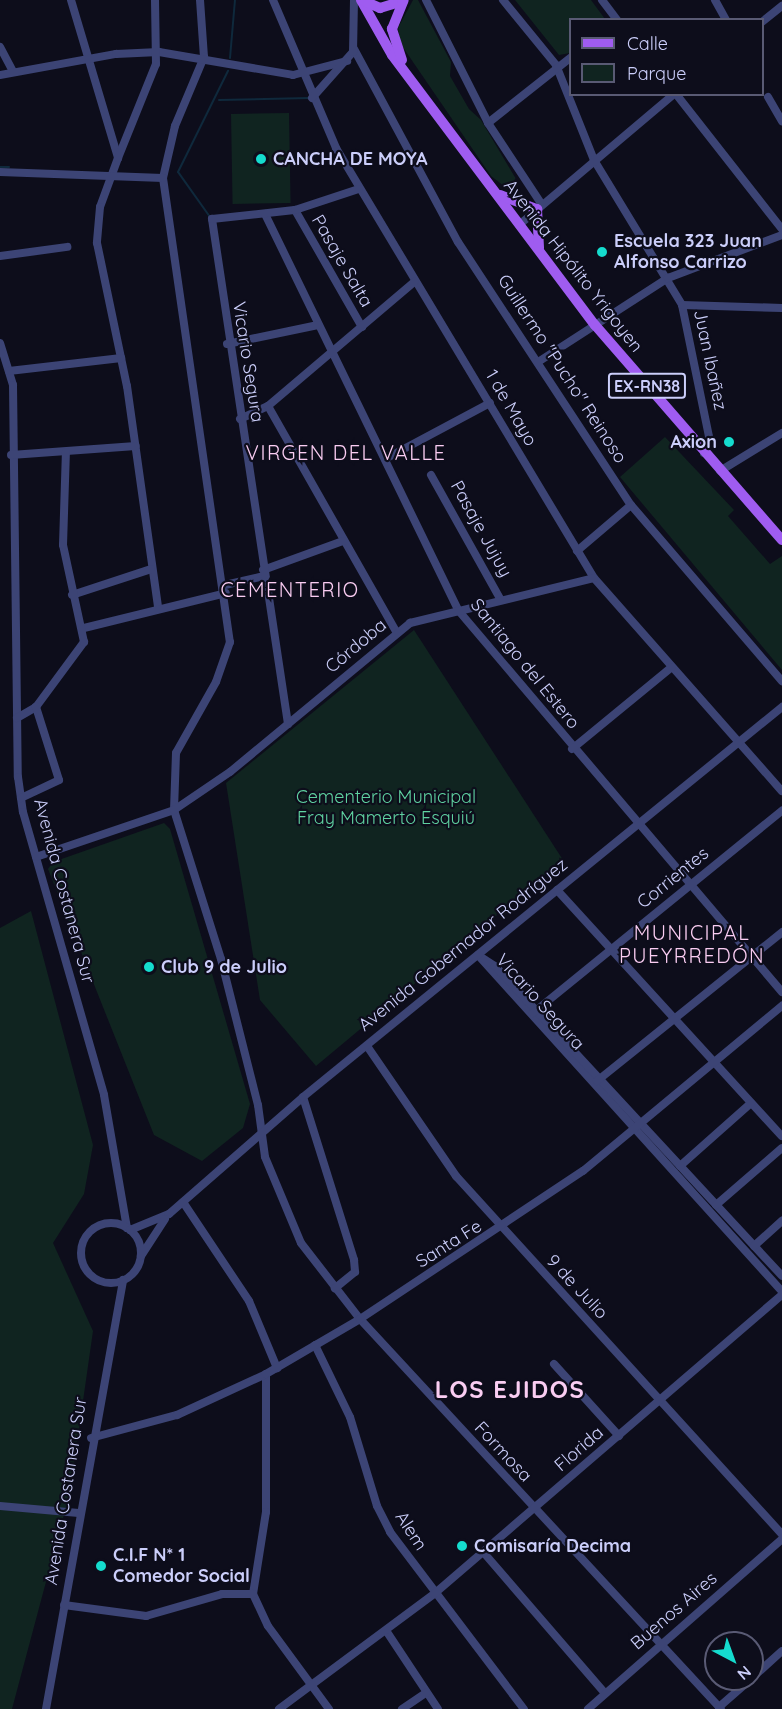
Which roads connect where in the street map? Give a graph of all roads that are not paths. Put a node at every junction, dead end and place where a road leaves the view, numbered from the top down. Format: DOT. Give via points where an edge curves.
graph roads {
  1 [pos="71,0"];
  2 [pos="155,0"];
  3 [pos="200,0"];
  4 [pos="273,0"];
  5 [pos="354,0"];
  6 [pos="362,0"];
  7 [pos="404,0"];
  8 [pos="426,0"];
  9 [pos="503,0"];
  10 [pos="602,0"];
  11 [pos="715,0"];
  12 [pos="781,9"];
  13 [pos="616,18"];
  14 [pos="725,18"];
  15 [pos="764,21"];
  16 [pos="0,47"];
  17 [pos="354,49"];
  18 [pos="159,52"];
  19 [pos="204,57"];
  20 [pos="569,58"];
  21 [pos="91,59"];
  22 [pos="347,61"];
  23 [pos="556,65"];
  24 [pos="13,71"];
  25 [pos="304,74"];
  26 [pos="0,75"];
  27 [pos="417,86"];
  28 [pos="673,96"];
  29 [pos="677,96"];
  30 [pos="768,97"];
  31 [pos="312,98"];
  32 [pos="782,121"];
  33 [pos="488,123"];
  34 [pos="118,158"];
  35 [pos="594,160"];
  36 [pos="0,172"];
  37 [pos="163,178"];
  38 [pos="109,180"];
  39 [pos="359,189"];
  40 [pos="497,194"];
  41 [pos="540,207"];
  42 [pos="295,210"];
  43 [pos="265,214"];
  44 [pos="519,225"];
  45 [pos="782,229"];
  46 [pos="782,235"];
  47 [pos="67,248"];
  48 [pos="541,254"];
  49 [pos="0,256"];
  50 [pos="668,278"];
  51 [pos="414,282"];
  52 [pos="682,305"];
  53 [pos="782,308"];
  54 [pos="318,325"];
  55 [pos="595,326"];
  56 [pos="362,327"];
  57 [pos="0,343"];
  58 [pos="227,344"];
  59 [pos="333,353"];
  60 [pos="121,358"];
  61 [pos="538,362"];
  62 [pos="9,371"];
  63 [pos="490,403"];
  64 [pos="268,406"];
  65 [pos="240,419"];
  66 [pos="782,433"];
  67 [pos="136,446"];
  68 [pos="66,452"];
  69 [pos="704,453"];
  70 [pos="11,455"];
  71 [pos="385,459"];
  72 [pos="720,471"];
  73 [pos="431,475"];
  74 [pos="631,505"];
  75 [pos="782,540"];
  76 [pos="343,541"];
  77 [pos="578,551"];
  78 [pos="152,569"];
  79 [pos="264,573"];
  80 [pos="594,578"];
  81 [pos="225,589"];
  82 [pos="72,596"];
  83 [pos="501,600"];
  84 [pos="158,607"];
  85 [pos="458,610"];
  86 [pos="84,628"];
  87 [pos="398,633"];
  88 [pos="672,667"];
  89 [pos="782,681"];
  90 [pos="36,707"];
  91 [pos="782,707"];
  92 [pos="17,718"];
  93 [pos="288,724"];
  94 [pos="737,743"];
  95 [pos="572,749"];
  96 [pos="782,791"];
  97 [pos="21,798"];
  98 [pos="174,810"];
  99 [pos="782,811"];
  100 [pos="637,823"];
  101 [pos="36,857"];
  102 [pos="690,884"];
  103 [pos="557,890"];
  104 [pos="782,932"];
  105 [pos="611,949"];
  106 [pos="478,955"];
  107 [pos="750,956"];
  108 [pos="782,992"];
  109 [pos="782,1006"];
  110 [pos="536,1010"];
  111 [pos="529,1017"];
  112 [pos="673,1018"];
  113 [pos="367,1046"];
  114 [pos="714,1063"];
  115 [pos="600,1079"];
  116 [pos="592,1085"];
  117 [pos="303,1097"];
  118 [pos="752,1103"];
  119 [pos="641,1123"];
  120 [pos="633,1129"];
  121 [pos="262,1132"];
  122 [pos="782,1136"];
  123 [pos="782,1148"];
  124 [pos="680,1166"];
  125 [pos="183,1202"];
  126 [pos="716,1205"];
  127 [pos="169,1214"];
  128 [pos="782,1221"];
  129 [pos="129,1229"];
  130 [pos="502,1229"];
  131 [pos="754,1245"];
  132 [pos="141,1257"];
  133 [pos="782,1276"];
  134 [pos="123,1280"];
  135 [pos="335,1288"];
  136 [pos="782,1291"];
  137 [pos="782,1295"];
  138 [pos="360,1319"];
  139 [pos="315,1345"];
  140 [pos="555,1364"];
  141 [pos="277,1368"];
  142 [pos="266,1374"];
  143 [pos="660,1401"];
  144 [pos="619,1436"];
  145 [pos="91,1438"];
  146 [pos="0,1506"];
  147 [pos="534,1509"];
  148 [pos="78,1513"];
  149 [pos="782,1534"];
  150 [pos="782,1539"];
  151 [pos="484,1552"];
  152 [pos="253,1594"];
  153 [pos="434,1594"];
  154 [pos="64,1605"];
  155 [pos="387,1632"];
  156 [pos="661,1644"];
  157 [pos="782,1651"];
  158 [pos="764,1667"];
  159 [pos="311,1686"];
  160 [pos="738,1691"];
  161 [pos="426,1693"];
  162 [pos="605,1693"];
  163 [pos="720,1708"];
  164 [pos="46,1709"];
  165 [pos="279,1709"];
  166 [pos="329,1709"];
  167 [pos="402,1709"];
  168 [pos="438,1709"];
  169 [pos="524,1709"];
  170 [pos="588,1709"];
  1 -- 21 [label="street"];
  2 -- 18 [label="street"];
  3 -- 19 [label="street"];
  4 -- 25 [label="street, 1 de Mayo"];
  5 -- 17 [label="street"];
  6 -- 7 [label="main road, EX-RN38" via="380,8"];
  6 -- 27 [label="main road, Avenida Hipólito Yrigoyen / EX-RN38" via="388,49"];
  7 -- 27 [label="main road, Avenida Hipólito Yrigoyen / EX-RN38" via="393,40"];
  8 -- 33 [label="street"];
  9 -- 23 [label="street, Juan Ibañez"];
  10 -- 13 [label="street"];
  11 -- 14 [label="street"];
  12 -- 15 [label="street"];
  16 -- 24 [label="street"];
  17 -- 22 [label="street"];
  17 -- 61 [label="street, Guillermo \"Pucho\" Reinoso" via="458,242"];
  18 -- 19 [label="street"];
  18 -- 21 [label="street"];
  18 -- 34 [label="street"];
  19 -- 25 [label="street" via="255,71"];
  19 -- 37 [label="street" via="175,126"];
  20 -- 23 [label="street"];
  21 -- 24 [label="street"];
  21 -- 34 [label="street"];
  22 -- 25 [label="street"];
  22 -- 31 [label="street"];
  23 -- 33 [label="street"];
  23 -- 35 [label="street, Juan Ibañez"];
  24 -- 26 [label="street"];
  25 -- 31 [label="street, 1 de Mayo"];
  27 -- 40 [label="main road, Avenida Hipólito Yrigoyen / EX-RN38"];
  28 -- 35 [label="street"];
  29 -- 45 [label="street"];
  30 -- 32 [label="street"];
  31 -- 39 [label="street, 1 de Mayo"];
  33 -- 41 [label="street"];
  34 -- 38 [label="street"];
  35 -- 41 [label="street"];
  35 -- 50 [label="street, Juan Ibañez"];
  36 -- 38 [label="street"];
  37 -- 38 [label="street"];
  37 -- 81 [label="street, Formosa"];
  38 -- 60 [label="street" via="96,229"];
  39 -- 42 [label="street"];
  39 -- 51 [label="street, 1 de Mayo"];
  40 -- 41 [label="main road"];
  40 -- 44 [label="main road, Avenida Hipólito Yrigoyen / EX-RN38"];
  41 -- 44 [label="street"];
  41 -- 48 [label="main road"];
  42 -- 43 [label="street"];
  42 -- 56 [label="street, Pasaje Salta"];
  43 -- 54 [label="street, Santiago del Estero"];
  43 -- 58 [label="street, Vicario Segura" via="212,219"];
  44 -- 48 [label="main road, Avenida Hipólito Yrigoyen / EX-RN38"];
  46 -- 50 [label="street"];
  47 -- 49 [label="street"];
  48 -- 55 [label="main road, Avenida Hipólito Yrigoyen / EX-RN38"];
  50 -- 52 [label="street, Juan Ibañez"];
  50 -- 55 [label="street"];
  51 -- 56 [label="street"];
  51 -- 63 [label="street, 1 de Mayo"];
  52 -- 53 [label="street"];
  52 -- 69 [label="street, Juan Ibañez" via="709,437"];
  54 -- 58 [label="street"];
  54 -- 59 [label="street, Santiago del Estero"];
  55 -- 61 [label="street"];
  55 -- 69 [label="main road, Avenida Hipólito Yrigoyen / EX-RN38"];
  56 -- 59 [label="street"];
  57 -- 62 [label="street, Avenida Costanera Sur"];
  58 -- 65 [label="street, Vicario Segura"];
  59 -- 64 [label="street"];
  59 -- 71 [label="street, Santiago del Estero"];
  60 -- 62 [label="street"];
  60 -- 67 [label="street"];
  61 -- 74 [label="street, Guillermo \"Pucho\" Reinoso"];
  62 -- 70 [label="street, Avenida Costanera Sur"];
  63 -- 71 [label="street"];
  63 -- 77 [label="street, 1 de Mayo"];
  64 -- 65 [label="street"];
  64 -- 76 [label="street"];
  65 -- 79 [label="street, Vicario Segura"];
  66 -- 72 [label="street"];
  67 -- 68 [label="street"];
  67 -- 78 [label="street"];
  68 -- 70 [label="street"];
  68 -- 82 [label="street" via="63,545"];
  69 -- 72 [label="main road, Avenida Hipólito Yrigoyen / EX-RN38"];
  70 -- 92 [label="street, Avenida Costanera Sur"];
  71 -- 85 [label="street, Santiago del Estero"];
  72 -- 75 [label="main road, Avenida Hipólito Yrigoyen / EX-RN38"];
  73 -- 83 [label="street, Pasaje Jujuy"];
  74 -- 77 [label="street"];
  74 -- 89 [label="street, Guillermo \"Pucho\" Reinoso"];
  76 -- 79 [label="street"];
  76 -- 87 [label="street"];
  77 -- 80 [label="street, 1 de Mayo"];
  78 -- 82 [label="street"];
  78 -- 84 [label="street"];
  79 -- 81 [label="street"];
  79 -- 93 [label="street, Vicario Segura"];
  80 -- 83 [label="street, Córdoba"];
  80 -- 88 [label="street, 1 de Mayo"];
  81 -- 84 [label="street"];
  81 -- 98 [label="street, Formosa" via="230,642 216,682 176,753"];
  82 -- 86 [label="street"];
  83 -- 85 [label="street, Córdoba"];
  84 -- 86 [label="street"];
  85 -- 87 [label="street, Córdoba" via="410,623"];
  85 -- 95 [label="street, Santiago del Estero"];
  86 -- 90 [label="street" via="82,650"];
  87 -- 93 [label="street, Córdoba"];
  88 -- 94 [label="street, 1 de Mayo"];
  88 -- 95 [label="street"];
  90 -- 92 [label="street"];
  90 -- 97 [label="street" via="59,780"];
  91 -- 94 [label="street, Avenida Gobernador Rodríguez"];
  92 -- 97 [label="street, Avenida Costanera Sur"];
  93 -- 98 [label="street, Córdoba"];
  94 -- 96 [label="street, 1 de Mayo"];
  94 -- 100 [label="street, Avenida Gobernador Rodríguez"];
  95 -- 100 [label="street, Santiago del Estero"];
  97 -- 101 [label="street, Avenida Costanera Sur"];
  98 -- 101 [label="street, Córdoba"];
  98 -- 121 [label="street, Formosa" via="220,959"];
  99 -- 102 [label="street, Corrientes"];
  100 -- 102 [label="street, Santiago del Estero"];
  100 -- 103 [label="street, Avenida Gobernador Rodríguez"];
  101 -- 129 [label="street, Avenida Costanera Sur" via="104,1095"];
  102 -- 105 [label="street, Corrientes"];
  102 -- 107 [label="street, Santiago del Estero"];
  103 -- 105 [label="street"];
  103 -- 106 [label="street, Avenida Gobernador Rodríguez"];
  104 -- 107 [label="street"];
  105 -- 110 [label="street, Corrientes"];
  105 -- 112 [label="street"];
  106 -- 110 [label="street, Vicario Segura"];
  106 -- 111 [label="street, Vicario Segura"];
  106 -- 113 [label="street, Avenida Gobernador Rodríguez"];
  107 -- 108 [label="street, Santiago del Estero"];
  107 -- 112 [label="street"];
  109 -- 114 [label="street, Santa Fe"];
  110 -- 111 [label="street, Corrientes"];
  110 -- 115 [label="street, Vicario Segura"];
  111 -- 116 [label="street, Vicario Segura"];
  112 -- 114 [label="street"];
  112 -- 115 [label="street"];
  113 -- 117 [label="street, Avenida Gobernador Rodríguez"];
  113 -- 130 [label="street, 9 de Julio" via="439,1153"];
  114 -- 118 [label="street"];
  114 -- 119 [label="street, Santa Fe"];
  115 -- 116 [label="street"];
  115 -- 119 [label="street, Vicario Segura"];
  116 -- 120 [label="street, Vicario Segura"];
  117 -- 121 [label="street, Avenida Gobernador Rodríguez"];
  117 -- 135 [label="street" via="354,1260 355,1272"];
  118 -- 122 [label="street"];
  118 -- 124 [label="street"];
  119 -- 120 [label="street, Santa Fe"];
  119 -- 124 [label="street, Vicario Segura"];
  120 -- 130 [label="street, Santa Fe"];
  120 -- 136 [label="street, Vicario Segura"];
  121 -- 125 [label="street, Avenida Gobernador Rodríguez"];
  121 -- 135 [label="street, Formosa" via="290,1221"];
  123 -- 126 [label="street"];
  124 -- 126 [label="street, Vicario Segura"];
  125 -- 127 [label="street, Avenida Gobernador Rodríguez"];
  125 -- 141 [label="street" via="249,1301"];
  126 -- 131 [label="street, Vicario Segura"];
  127 -- 129 [label="street, Avenida Gobernador Rodríguez"];
  127 -- 132 [label="street, Avenida Gobernador Rodríguez"];
  128 -- 131 [label="street"];
  129 -- 132 [label="street" via="139,1240"];
  129 -- 134 [label="street" via="98,1226 82,1250 94,1277"];
  130 -- 138 [label="street, Santa Fe"];
  130 -- 143 [label="street, 9 de Julio"];
  131 -- 133 [label="street, Vicario Segura"];
  132 -- 134 [label="street"];
  134 -- 145 [label="street, Avenida Costanera Sur"];
  135 -- 138 [label="street, Formosa"];
  137 -- 143 [label="street, Florida"];
  138 -- 139 [label="street, Santa Fe"];
  138 -- 147 [label="street, Formosa"];
  139 -- 141 [label="street, Santa Fe"];
  139 -- 153 [label="street, Alem" via="350,1418 376,1506"];
  140 -- 144 [label="street"];
  141 -- 142 [label="street, Santa Fe"];
  142 -- 145 [label="street, Santa Fe" via="177,1415"];
  142 -- 152 [label="street" via="266,1512"];
  143 -- 144 [label="street, Florida"];
  143 -- 149 [label="street, 9 de Julio"];
  144 -- 147 [label="street, Florida"];
  145 -- 148 [label="street, Avenida Costanera Sur"];
  146 -- 148 [label="street"];
  147 -- 151 [label="street, Florida"];
  147 -- 156 [label="street, Formosa"];
  148 -- 154 [label="street, Avenida Costanera Sur"];
  150 -- 156 [label="street, Buenos Aires"];
  151 -- 153 [label="street, Florida"];
  151 -- 162 [label="street"];
  152 -- 154 [label="street" via="222,1594 146,1616"];
  152 -- 159 [label="street" via="268,1626"];
  153 -- 155 [label="street, Florida"];
  153 -- 169 [label="street, Alem"];
  154 -- 164 [label="street, Avenida Costanera Sur"];
  155 -- 159 [label="street, Florida"];
  155 -- 161 [label="street"];
  156 -- 162 [label="street, Buenos Aires"];
  156 -- 163 [label="street, Formosa"];
  157 -- 158 [label="street"];
  159 -- 165 [label="street, Florida"];
  159 -- 166 [label="street"];
  160 -- 163 [label="street"];
  161 -- 167 [label="street"];
  161 -- 168 [label="street"];
  162 -- 170 [label="street, Buenos Aires"];
}
